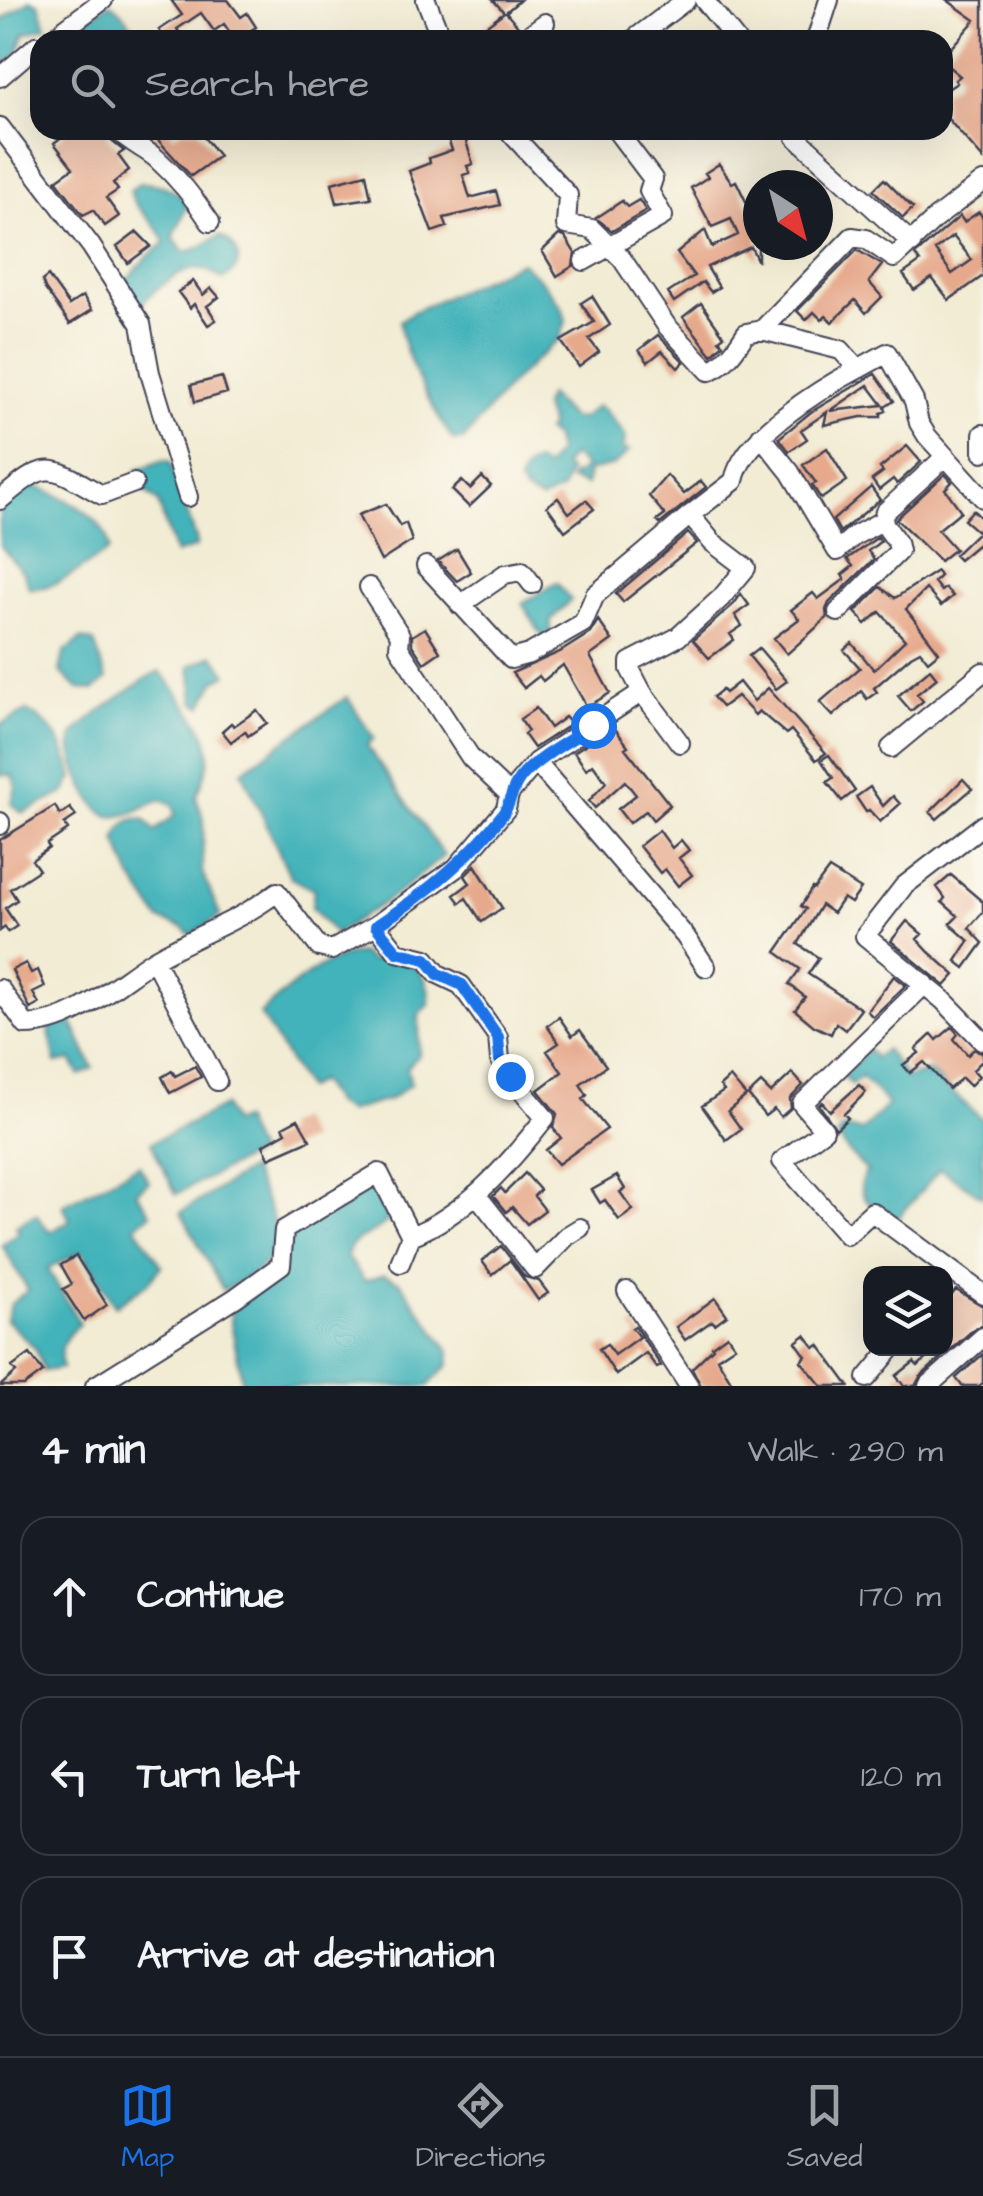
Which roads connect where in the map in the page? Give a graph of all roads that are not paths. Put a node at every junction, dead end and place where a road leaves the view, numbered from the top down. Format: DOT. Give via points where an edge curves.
graph roads {
  1 [pos="103,0"];
  2 [pos="426,0"];
  3 [pos="686,0"];
  4 [pos="704,0"];
  5 [pos="829,0"];
  6 [pos="545,23"];
  7 [pos="64,30"];
  8 [pos="438,30"];
  9 [pos="536,30"];
  10 [pos="646,30"];
  11 [pos="728,30"];
  12 [pos="819,30"];
  13 [pos="30,51"];
  14 [pos="0,78"];
  15 [pos="0,127"];
  16 [pos="127,140"];
  17 [pos="517,140"];
  18 [pos="623,140"];
  19 [pos="798,140"];
  20 [pos="983,182"];
  21 [pos="210,222"];
  22 [pos="912,243"];
  23 [pos="609,248"];
  24 [pos="584,261"];
  25 [pos="762,330"];
  26 [pos="858,368"];
  27 [pos="983,434"];
  28 [pos="761,436"];
  29 [pos="983,452"];
  30 [pos="945,457"];
  31 [pos="134,483"];
  32 [pos="188,497"];
  33 [pos="983,498"];
  34 [pos="0,500"];
  35 [pos="690,516"];
  36 [pos="882,520"];
  37 [pos="426,566"];
  38 [pos="532,584"];
  39 [pos="369,587"];
  40 [pos="460,605"];
  41 [pos="838,612"];
  42 [pos="983,672"];
  43 [pos="642,692"];
  44 [pos="680,743"];
  45 [pos="890,748"];
  46 [pos="536,762"];
  47 [pos="509,794"];
  48 [pos="983,824"];
  49 [pos="376,926"];
  50 [pos="154,960"];
  51 [pos="706,967"];
  52 [pos="924,984"];
  53 [pos="0,989"];
  54 [pos="983,1041"];
  55 [pos="216,1082"];
  56 [pos="476,1194"];
  57 [pos="580,1228"];
  58 [pos="411,1236"];
  59 [pos="400,1263"];
  60 [pos="942,1266"];
  61 [pos="953,1274"];
  62 [pos="626,1291"];
  63 [pos="983,1294"];
  64 [pos="983,1337"];
  65 [pos="886,1356"];
  66 [pos="867,1383"];
  67 [pos="96,1386"];
  68 [pos="688,1386"];
  69 [pos="928,1386"];
  1 -- 7 [label="street"];
  2 -- 8 [label="street"];
  3 -- 10 [label="street"];
  4 -- 11 [label="street"];
  5 -- 12 [label="street"];
  6 -- 9 [label="street"];
  13 -- 14 [label="street"];
  15 -- 32 [label="street" via="142,324"];
  16 -- 21 [label="street" via="154,156"];
  17 -- 23 [label="street" via="568,195 566,225 592,229"];
  18 -- 23 [label="street" via="653,180 649,191 663,216"];
  19 -- 22 [label="street"];
  20 -- 22 [label="street"];
  22 -- 25 [label="street" via="894,258 866,238 852,237"];
  23 -- 24 [label="street"];
  23 -- 25 [label="street" via="709,372 746,333"];
  25 -- 26 [label="street" via="841,350"];
  26 -- 28 [label="street"];
  26 -- 30 [label="street" via="887,352 919,423"];
  27 -- 29 [label="street"];
  28 -- 35 [label="street" via="734,481"];
  28 -- 36 [label="street" via="837,550"];
  30 -- 33 [label="street"];
  30 -- 36 [label="street"];
  31 -- 34 [label="street" via="102,495 54,468 38,471"];
  35 -- 40 [label="street" via="594,595 583,624 529,654 511,659"];
  35 -- 43 [label="street" via="746,568 678,637 630,662"];
  36 -- 41 [label="street" via="899,551"];
  37 -- 40 [label="street"];
  38 -- 40 [label="street" via="522,571 506,574"];
  39 -- 47 [label="street" via="400,635 399,648 470,758"];
  42 -- 45 [label="street"];
  43 -- 44 [label="street"];
  43 -- 46 [label="street"];
  46 -- 47 [label="street"];
  46 -- 51 [label="street"];
  47 -- 49 [label="street" via="506,808 456,868"];
  48 -- 52 [label="street" via="904,886 865,936"];
  49 -- 50 [label="street" via="332,950 319,947 277,892"];
  49 -- 56 [label="street" via="397,952 426,959 438,974 462,985 498,1037 505,1070 545,1118"];
  50 -- 53 [label="street" via="44,1024 26,1025"];
  50 -- 55 [label="street"];
  52 -- 54 [label="street"];
  52 -- 60 [label="street" via="802,1104 824,1130 782,1161 846,1235 872,1212"];
  56 -- 57 [label="street" via="535,1270"];
  56 -- 58 [label="street"];
  58 -- 59 [label="street"];
  58 -- 67 [label="street" via="379,1173 284,1230 281,1265 266,1277"];
  61 -- 63 [label="street"];
  62 -- 68 [label="street"];
  64 -- 69 [label="street"];
  65 -- 66 [label="street"];
}
